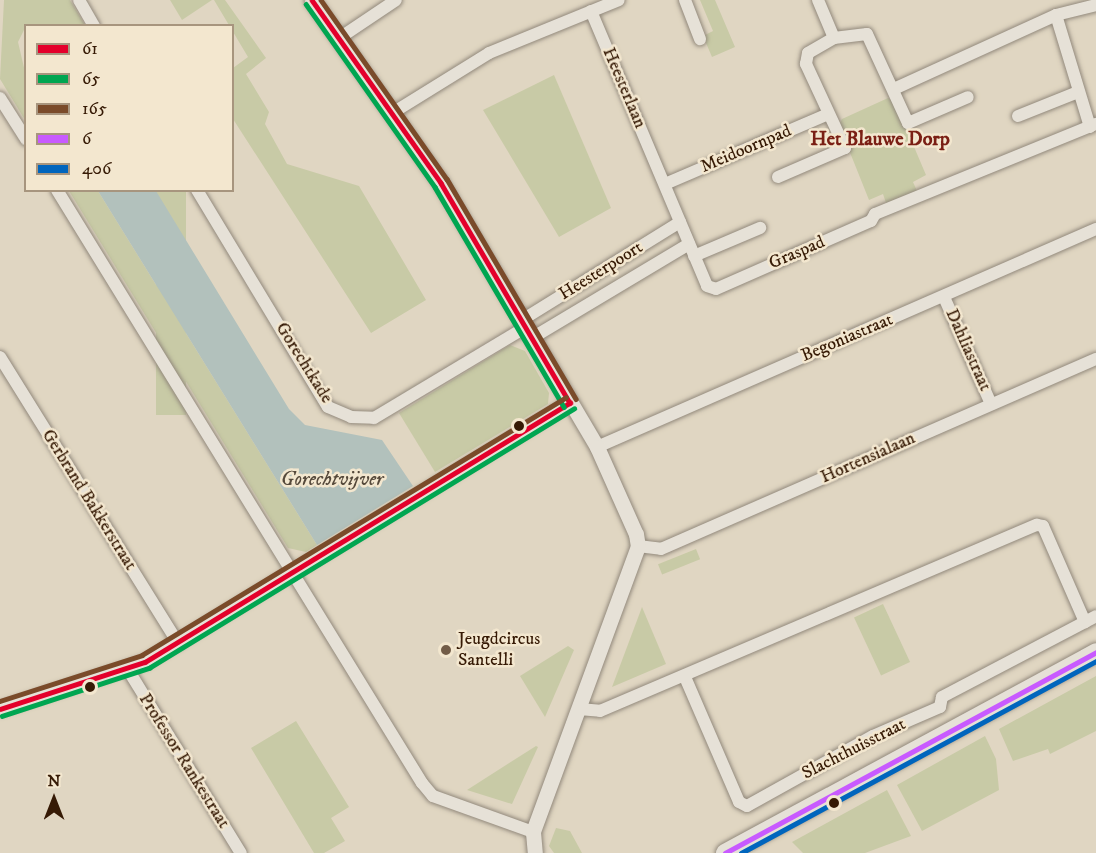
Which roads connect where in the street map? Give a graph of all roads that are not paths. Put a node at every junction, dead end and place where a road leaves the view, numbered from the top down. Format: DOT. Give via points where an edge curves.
graph roads {
  1 [pos="79,0"];
  2 [pos="312,0"];
  3 [pos="396,0"];
  4 [pos="619,0"];
  5 [pos="685,0"];
  6 [pos="818,0"];
  7 [pos="1096,5"];
  8 [pos="591,11"];
  9 [pos="1056,15"];
  10 [pos="93,24"];
  11 [pos="341,36"];
  12 [pos="834,38"];
  13 [pos="700,39"];
  14 [pos="896,88"];
  15 [pos="1078,92"];
  16 [pos="968,97"];
  17 [pos="0,98"];
  18 [pos="394,112"];
  19 [pos="828,114"];
  20 [pos="1018,116"];
  21 [pos="1093,125"];
  22 [pos="24,137"];
  23 [pos="778,177"];
  24 [pos="665,184"];
  25 [pos="58,192"];
  26 [pos="198,192"];
  27 [pos="680,222"];
  28 [pos="760,228"];
  29 [pos="1096,229"];
  30 [pos="689,244"];
  31 [pos="694,256"];
  32 [pos="944,297"];
  33 [pos="527,329"];
  34 [pos="0,357"];
  35 [pos="1096,359"];
  36 [pos="570,403"];
  37 [pos="991,404"];
  38 [pos="597,447"];
  39 [pos="638,546"];
  40 [pos="293,574"];
  41 [pos="1090,619"];
  42 [pos="178,644"];
  43 [pos="1096,652"];
  44 [pos="126,668"];
  45 [pos="685,677"];
  46 [pos="0,709"];
  47 [pos="579,709"];
  48 [pos="532,832"];
  49 [pos="241,853"];
  50 [pos="536,853"];
  51 [pos="725,853"];
  1 -- 10 [label="street"];
  2 -- 11 [label="street"];
  3 -- 11 [label="street"];
  4 -- 8 [label="street"];
  5 -- 13 [label="street"];
  6 -- 12 [label="street"];
  7 -- 9 [label="street"];
  8 -- 18 [label="street" via="489,53"];
  8 -- 24 [label="street, Heesterlaan"];
  9 -- 14 [label="street"];
  9 -- 15 [label="street"];
  11 -- 18 [label="street"];
  12 -- 14 [label="street" via="867,34"];
  12 -- 19 [label="street" via="808,53 806,64"];
  14 -- 16 [label="street" via="908,123"];
  15 -- 20 [label="street"];
  15 -- 21 [label="street"];
  17 -- 22 [label="street"];
  18 -- 33 [label="street"];
  19 -- 23 [label="street" via="845,148"];
  19 -- 24 [label="street, Meidoornpad"];
  21 -- 31 [label="street, Graspad" via="875,214 871,221 716,289 707,286"];
  24 -- 27 [label="street"];
  25 -- 40 [label="street"];
  26 -- 33 [label="street, Gorechtkade" via="328,406 351,417 374,418"];
  27 -- 30 [label="street"];
  27 -- 33 [label="street, Heesterpoort"];
  28 -- 31 [label="street"];
  29 -- 32 [label="street, Begoniastraat"];
  30 -- 31 [label="street"];
  30 -- 33 [label="street, Heesterpoort"];
  32 -- 37 [label="street, Dahliastraat"];
  32 -- 38 [label="street, Begoniastraat"];
  33 -- 36 [label="street"];
  34 -- 42 [label="street, Gerbrand Bakkerstraat"];
  35 -- 37 [label="street, Hortensialaan"];
  36 -- 38 [label="street"];
  36 -- 40 [label="street"];
  37 -- 39 [label="street, Hortensialaan" via="661,549"];
  38 -- 39 [label="street"];
  39 -- 47 [label="street"];
  40 -- 42 [label="street"];
  40 -- 48 [label="street" via="433,796"];
  41 -- 45 [label="street, Slachthuisstraat" via="1043,526 1037,525"];
  41 -- 45 [label="street, Slachthuisstraat" via="942,698 940,707 873,736 747,806 739,802"];
  42 -- 44 [label="street"];
  43 -- 51 [label="main road"];
  44 -- 46 [label="street"];
  44 -- 49 [label="street, Professor Rankestraat"];
  45 -- 47 [label="street, Slachthuisstraat" via="600,711"];
  47 -- 48 [label="street"];
  48 -- 50 [label="street"];
}
